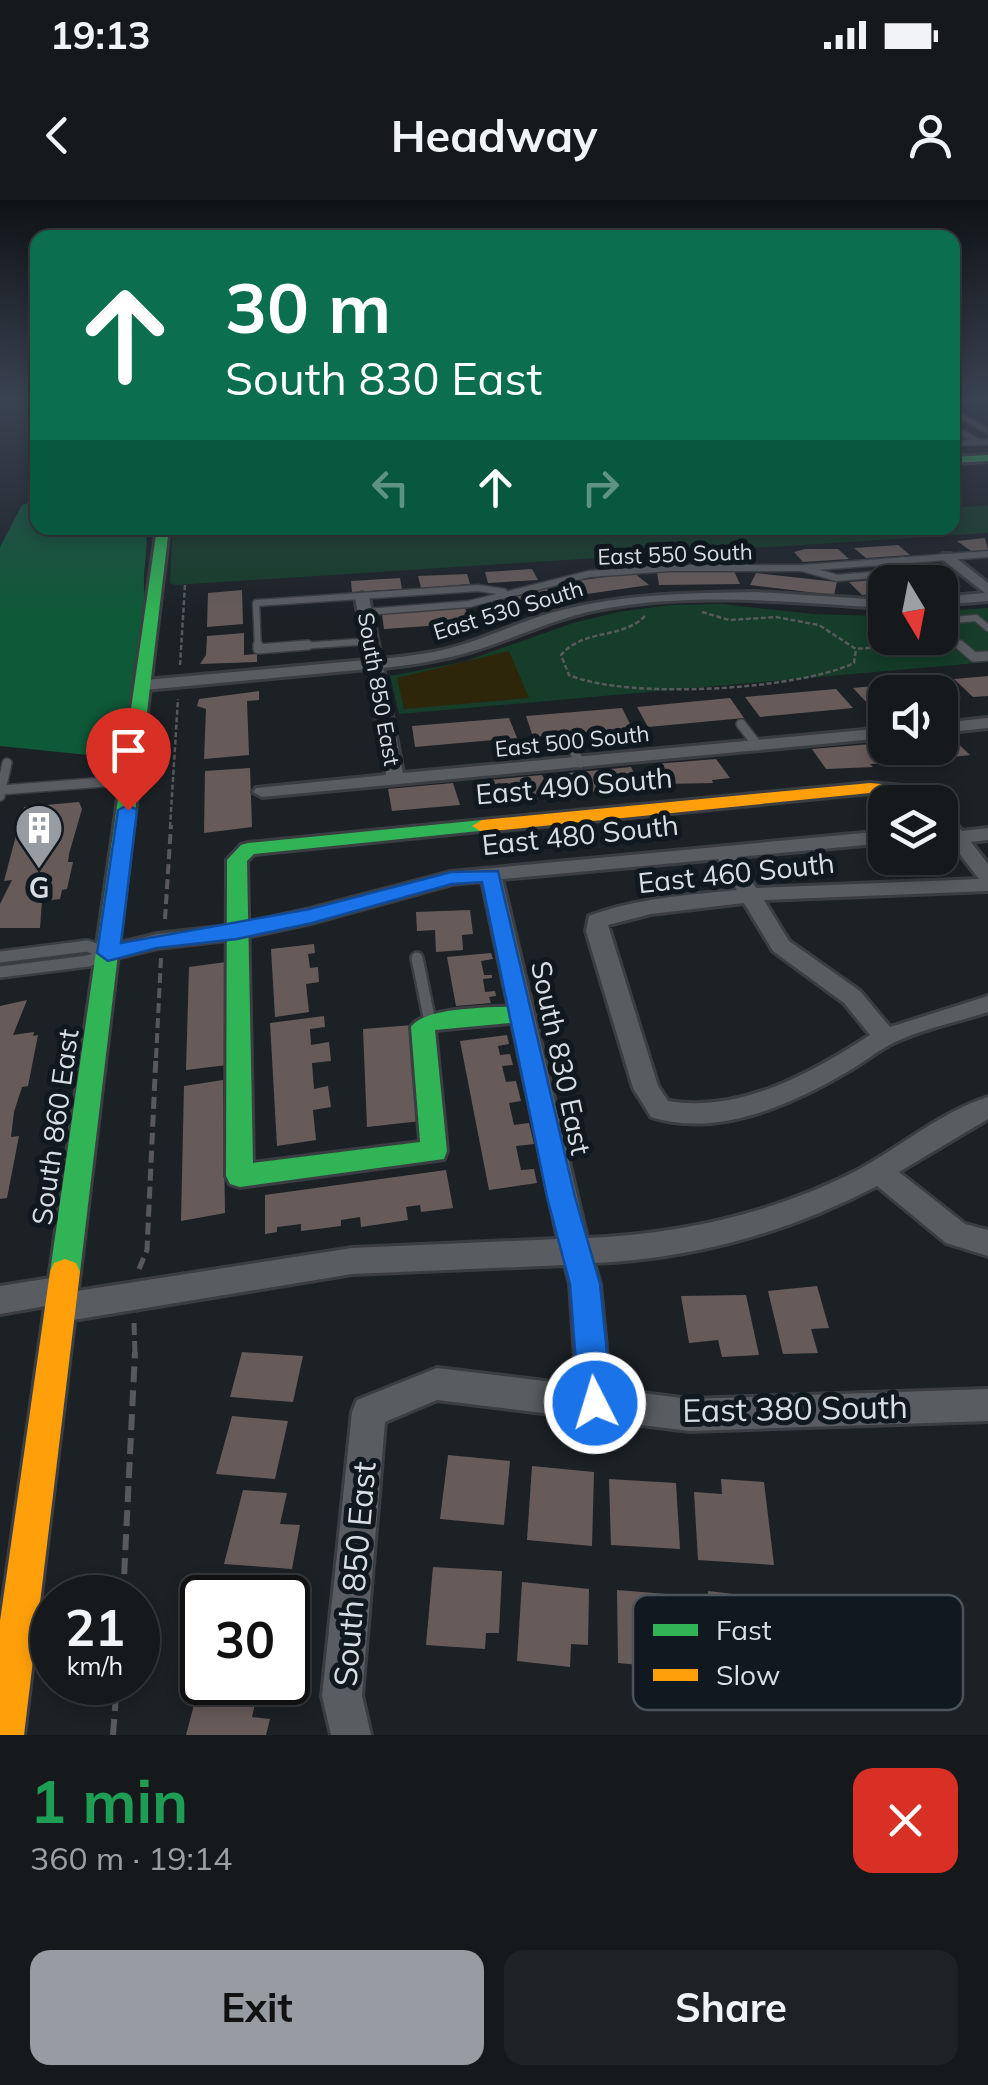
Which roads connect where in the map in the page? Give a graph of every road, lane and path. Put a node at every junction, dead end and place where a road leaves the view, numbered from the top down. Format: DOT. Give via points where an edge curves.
graph roads {
  1 [pos="162,535"];
  2 [pos="988,554"];
  3 [pos="947,557"];
  4 [pos="903,560"];
  5 [pos="802,568"];
  6 [pos="185,585"];
  7 [pos="988,590"];
  8 [pos="509,592"];
  9 [pos="988,597"];
  10 [pos="958,599"];
  11 [pos="868,603"];
  12 [pos="364,604"];
  13 [pos="695,610"];
  14 [pos="650,612"];
  15 [pos="958,621"];
  16 [pos="988,628"];
  17 [pos="371,641"];
  18 [pos="958,641"];
  19 [pos="868,647"];
  20 [pos="856,648"];
  21 [pos="988,656"];
  22 [pos="376,666"];
  23 [pos="567,671"];
  24 [pos="180,672"];
  25 [pos="560,672"];
  26 [pos="144,685"];
  27 [pos="178,692"];
  28 [pos="741,724"];
  29 [pos="988,724"];
  30 [pos="958,726"];
  31 [pos="868,736"];
  32 [pos="568,740"];
  33 [pos="758,746"];
  34 [pos="7,763"];
  35 [pos="580,763"];
  36 [pos="132,780"];
  37 [pos="396,780"];
  38 [pos="868,788"];
  39 [pos="262,792"];
  40 [pos="1,793"];
  41 [pos="988,834"];
  42 [pos="868,838"];
  43 [pos="958,838"];
  44 [pos="958,849"];
  45 [pos="723,851"];
  46 [pos="491,876"];
  47 [pos="988,878"];
  48 [pos="988,886"];
  49 [pos="750,895"];
  50 [pos="156,926"];
  51 [pos="237,932"];
  52 [pos="108,953"];
  53 [pos="158,954"];
  54 [pos="0,957"];
  55 [pos="416,958"];
  56 [pos="0,972"];
  57 [pos="988,1004"];
  58 [pos="520,1014"];
  59 [pos="427,1024"];
  60 [pos="885,1037"];
  61 [pos="988,1107"];
  62 [pos="878,1171"];
  63 [pos="988,1243"];
  64 [pos="576,1252"];
  65 [pos="140,1259"];
  66 [pos="62,1299"];
  67 [pos="0,1300"];
  68 [pos="133,1331"];
  69 [pos="595,1403"];
  70 [pos="988,1404"];
  71 [pos="370,1412"];
  72 [pos="124,1575"];
  73 [pos="115,1705"];
  74 [pos="4,1735"];
  75 [pos="113,1735"];
  76 [pos="351,1735"];
  1 -- 26 [label="street, South 860 East"];
  2 -- 3 [label="lane, East 550 South"];
  3 -- 4 [label="lane, East 550 South"];
  3 -- 7 [label="street"];
  4 -- 5 [label="lane, East 550 South"];
  4 -- 5 [label="lane" via="914,571 837,578"];
  5 -- 8 [label="lane, East 550 South" via="626,570"];
  6 -- 24 [label="path"];
  8 -- 12 [label="lane" via="478,588"];
  8 -- 12 [label="lane, East 550 South" via="469,604"];
  9 -- 10 [label="street"];
  11 -- 22 [label="street, East 530 South" via="707,595 605,604 468,648"];
  12 -- 17 [label="street, South 850 East"];
  12 -- 17 [label="lane" via="256,603 258,649"];
  13 -- 20 [label="path" via="729,620 818,625"];
  14 -- 23 [label="path" via="636,625 570,643 561,655"];
  15 -- 16 [label="lane" via="976,618"];
  17 -- 22 [label="street, South 850 East"];
  18 -- 21 [label="lane" via="974,657"];
  19 -- 20 [label="path"];
  20 -- 23 [label="path" via="854,662 831,674 646,691 589,685"];
  22 -- 26 [label="street, East 530 South"];
  22 -- 37 [label="street, South 850 East"];
  23 -- 25 [label="path"];
  26 -- 36 [label="street, South 860 East"];
  27 -- 50 [label="path" via="164,921"];
  28 -- 33 [label="lane"];
  29 -- 30 [label="street"];
  31 -- 33 [label="street, East 500 South"];
  32 -- 35 [label="lane"];
  33 -- 35 [label="street, East 500 South"];
  34 -- 40 [label="lane"];
  35 -- 37 [label="street, East 500 South"];
  36 -- 40 [label="lane"];
  36 -- 52 [label="street, South 860 East"];
  37 -- 39 [label="street, East 500 South"];
  38 -- 51 [label="street, East 490 South" via="248,850 238,860"];
  41 -- 43 [label="street"];
  42 -- 45 [label="street, East 480 South"];
  44 -- 47 [label="street"];
  45 -- 46 [label="street, East 480 South"];
  45 -- 49 [label="street"];
  46 -- 51 [label="street, East 480 South" via="451,878"];
  46 -- 58 [label="street, South 830 East"];
  48 -- 49 [label="street, East 460 South"];
  49 -- 60 [label="street" via="781,946 852,996"];
  49 -- 60 [label="street, East 460 South" via="597,921 646,1088 660,1110 684,1118 727,1112 798,1085"];
  51 -- 52 [label="street, East 480 South"];
  51 -- 59 [label="street" via="240,1176 434,1151"];
  52 -- 54 [label="lane" via="87,946"];
  52 -- 56 [label="lane"];
  52 -- 66 [label="street, South 860 East"];
  53 -- 65 [label="path" via="163,961 150,1192 146,1253"];
  55 -- 59 [label="lane"];
  57 -- 60 [label="street"];
  58 -- 59 [label="street"];
  58 -- 64 [label="street, South 830 East"];
  61 -- 62 [label="street"];
  62 -- 63 [label="street" via="956,1234"];
  62 -- 64 [label="street" via="763,1224 633,1249"];
  64 -- 66 [label="street" via="352,1262"];
  64 -- 69 [label="street, South 830 East"];
  66 -- 67 [label="street"];
  66 -- 74 [label="street, South 860 East"];
  68 -- 72 [label="path"];
  69 -- 70 [label="street, East 380 South" via="690,1415"];
  69 -- 71 [label="street, East 380 South" via="436,1384"];
  71 -- 76 [label="street, South 850 East" via="342,1696"];
  73 -- 75 [label="path"];
}
